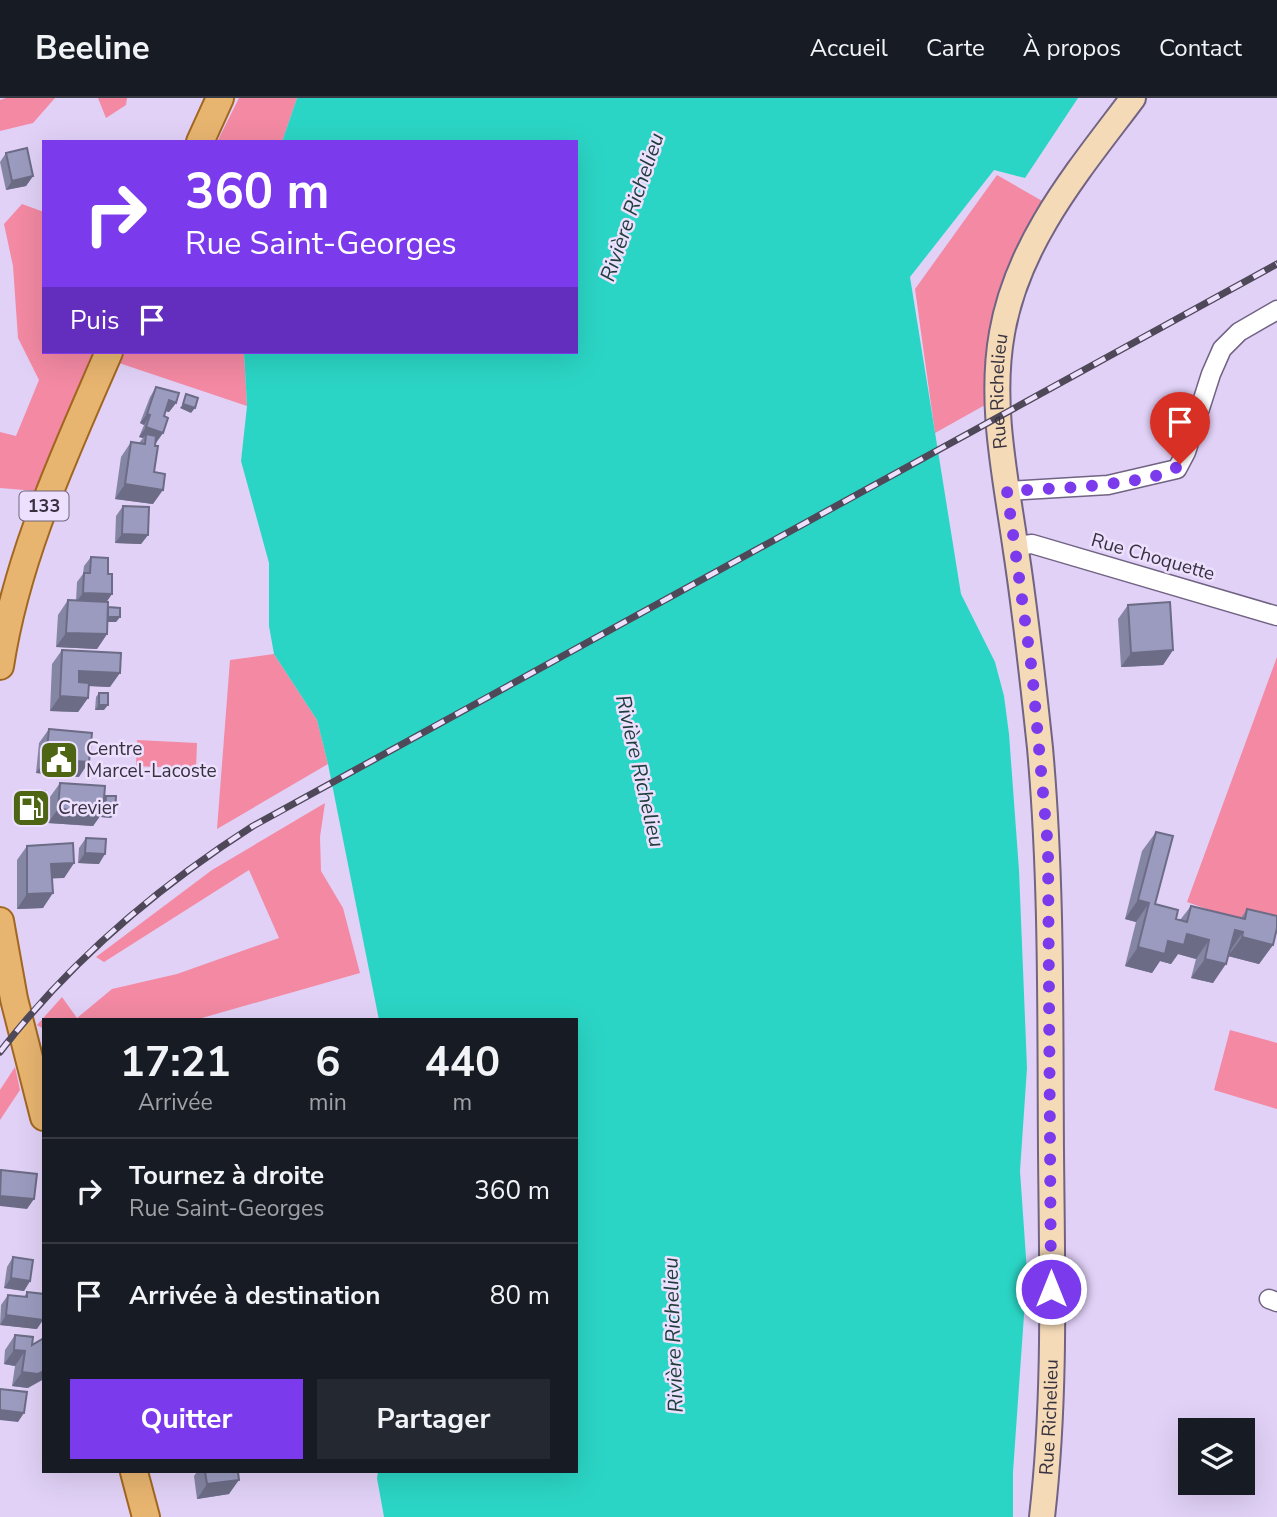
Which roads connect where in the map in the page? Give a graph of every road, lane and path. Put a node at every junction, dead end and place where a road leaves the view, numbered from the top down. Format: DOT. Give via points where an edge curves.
graph roads {
  1 [pos="220,98"];
  2 [pos="1133,98"];
  3 [pos="201,140"];
  4 [pos="1275,314"];
  5 [pos="108,354"];
  6 [pos="1007,491"];
  7 [pos="1016,546"];
  8 [pos="8,582"];
  9 [pos="1277,617"];
  10 [pos="0,666"];
  11 [pos="0,921"];
  12 [pos="3,962"];
  13 [pos="42,1109"];
  14 [pos="134,1473"];
  15 [pos="146,1517"];
  16 [pos="1041,1517"];
  1 -- 3 [label="main road"];
  2 -- 6 [label="main road, Rue Richelieu" via="1046,218 1010,298 996,384"];
  4 -- 6 [label="street" via="1239,332 1222,349 1177,469 1108,485"];
  5 -- 8 [label="main road, 133" via="35,530"];
  6 -- 7 [label="main road, Rue Richelieu"];
  7 -- 9 [label="street, Rue Choquette" via="1032,544"];
  7 -- 16 [label="main road, Rue Richelieu" via="1040,748 1049,875 1051,1311"];
  8 -- 10 [label="main road, 133"];
  11 -- 12 [label="main road"];
  12 -- 13 [label="main road"];
  14 -- 15 [label="main road"];
}
